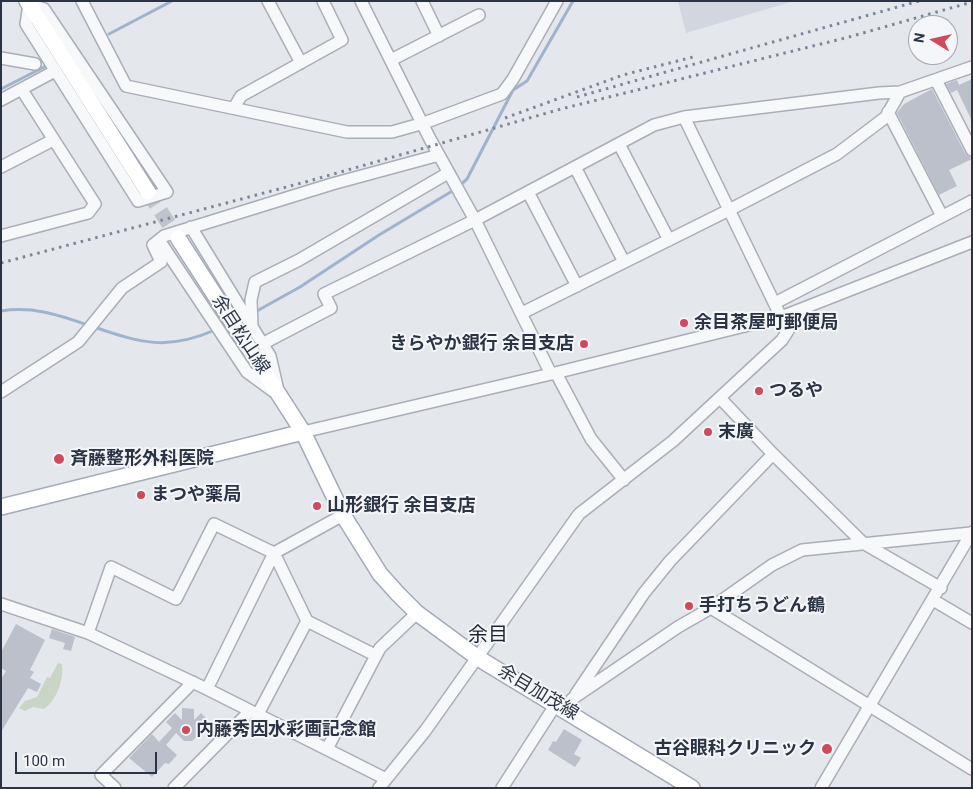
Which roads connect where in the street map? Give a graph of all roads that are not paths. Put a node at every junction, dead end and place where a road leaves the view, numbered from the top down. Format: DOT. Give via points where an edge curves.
graph roads {
  1 [pos="82,1"];
  2 [pos="268,1"];
  3 [pos="323,1"];
  4 [pos="361,1"];
  5 [pos="422,1"];
  6 [pos="558,1"];
  7 [pos="28,3"];
  8 [pos="479,15"];
  9 [pos="439,36"];
  10 [pos="1,58"];
  11 [pos="392,60"];
  12 [pos="301,63"];
  13 [pos="35,64"];
  14 [pos="972,67"];
  15 [pos="55,71"];
  16 [pos="936,80"];
  17 [pos="22,90"];
  18 [pos="900,92"];
  19 [pos="1,100"];
  20 [pos="234,108"];
  21 [pos="888,112"];
  22 [pos="684,117"];
  23 [pos="424,123"];
  24 [pos="53,140"];
  25 [pos="619,144"];
  26 [pos="972,150"];
  27 [pos="439,155"];
  28 [pos="1,167"];
  29 [pos="575,167"];
  30 [pos="448,173"];
  31 [pos="148,192"];
  32 [pos="528,192"];
  33 [pos="972,200"];
  34 [pos="729,210"];
  35 [pos="942,216"];
  36 [pos="475,220"];
  37 [pos="191,228"];
  38 [pos="1,236"];
  39 [pos="178,238"];
  40 [pos="160,240"];
  41 [pos="669,240"];
  42 [pos="972,242"];
  43 [pos="624,262"];
  44 [pos="577,286"];
  45 [pos="776,303"];
  46 [pos="522,313"];
  47 [pos="787,315"];
  48 [pos="252,326"];
  49 [pos="262,344"];
  50 [pos="553,374"];
  51 [pos="1,392"];
  52 [pos="279,395"];
  53 [pos="720,398"];
  54 [pos="303,432"];
  55 [pos="772,454"];
  56 [pos="624,480"];
  57 [pos="1,507"];
  58 [pos="343,515"];
  59 [pos="972,532"];
  60 [pos="863,543"];
  61 [pos="968,550"];
  62 [pos="274,553"];
  63 [pos="941,588"];
  64 [pos="933,600"];
  65 [pos="1,604"];
  66 [pos="711,608"];
  67 [pos="417,613"];
  68 [pos="306,621"];
  69 [pos="972,623"];
  70 [pos="88,634"];
  71 [pos="376,655"];
  72 [pos="478,658"];
  73 [pos="192,682"];
  74 [pos="207,689"];
  75 [pos="565,704"];
  76 [pos="869,706"];
  77 [pos="253,714"];
  78 [pos="327,749"];
  79 [pos="972,768"];
  80 [pos="385,785"];
  81 [pos="115,788"];
  82 [pos="174,788"];
  83 [pos="502,788"];
  84 [pos="692,788"];
  85 [pos="821,788"];
  1 -- 20 [label="street" via="126,86"];
  2 -- 12 [label="street"];
  3 -- 12 [label="street" via="342,40"];
  4 -- 11 [label="street"];
  5 -- 9 [label="street"];
  6 -- 23 [label="street" via="502,94"];
  7 -- 15 [label="street" via="26,24"];
  7 -- 15 [label="street" via="44,9 167,192 138,201"];
  7 -- 31 [label="main road"];
  8 -- 9 [label="street"];
  9 -- 11 [label="street"];
  10 -- 13 [label="street"];
  11 -- 23 [label="street"];
  12 -- 20 [label="street" via="241,96"];
  14 -- 16 [label="street"];
  15 -- 17 [label="street"];
  16 -- 18 [label="street"];
  16 -- 26 [label="street"];
  17 -- 19 [label="street"];
  17 -- 24 [label="street"];
  18 -- 21 [label="street"];
  18 -- 22 [label="street"];
  20 -- 23 [label="street" via="347,132 392,132"];
  21 -- 34 [label="street" via="886,117 837,154"];
  21 -- 35 [label="street"];
  22 -- 25 [label="street" via="654,125"];
  22 -- 34 [label="street"];
  23 -- 27 [label="street"];
  24 -- 28 [label="street"];
  24 -- 38 [label="street" via="96,204 88,213"];
  25 -- 29 [label="street"];
  25 -- 41 [label="street"];
  27 -- 30 [label="street"];
  27 -- 37 [label="street"];
  29 -- 32 [label="street"];
  29 -- 43 [label="street"];
  30 -- 36 [label="street"];
  30 -- 48 [label="street" via="255,282 251,300"];
  32 -- 36 [label="street"];
  32 -- 44 [label="street"];
  33 -- 35 [label="street"];
  34 -- 41 [label="street"];
  34 -- 45 [label="street"];
  35 -- 45 [label="street"];
  36 -- 46 [label="street"];
  36 -- 49 [label="street" via="324,294 331,308"];
  37 -- 40 [label="street"];
  37 -- 48 [label="street"];
  39 -- 52 [label="main road, 余目松山線"];
  40 -- 51 [label="street" via="152,245 161,262 122,288 78,342"];
  40 -- 52 [label="street" via="247,372"];
  41 -- 43 [label="street"];
  42 -- 47 [label="street"];
  43 -- 44 [label="street"];
  44 -- 46 [label="street"];
  45 -- 47 [label="street"];
  46 -- 50 [label="street"];
  47 -- 50 [label="street"];
  47 -- 53 [label="street" via="789,329 782,340"];
  48 -- 49 [label="street"];
  49 -- 52 [label="street" via="270,356"];
  50 -- 54 [label="street"];
  50 -- 56 [label="street" via="591,439"];
  52 -- 54 [label="main road, 余目松山線"];
  53 -- 55 [label="street"];
  53 -- 56 [label="street" via="674,441"];
  54 -- 57 [label="main road"];
  54 -- 58 [label="main road, 余目加茂線"];
  55 -- 60 [label="street"];
  55 -- 75 [label="street" via="670,561"];
  56 -- 72 [label="street" via="579,514"];
  58 -- 62 [label="street"];
  58 -- 67 [label="main road, 余目加茂線" via="380,574"];
  59 -- 60 [label="street"];
  59 -- 61 [label="street"];
  60 -- 63 [label="street"];
  60 -- 66 [label="street" via="802,550 772,565"];
  61 -- 63 [label="street"];
  62 -- 68 [label="street"];
  62 -- 70 [label="street" via="214,524 176,599 111,567"];
  62 -- 74 [label="street"];
  63 -- 64 [label="street"];
  64 -- 69 [label="street"];
  64 -- 76 [label="street"];
  65 -- 70 [label="street"];
  66 -- 75 [label="street"];
  66 -- 76 [label="street"];
  67 -- 71 [label="street"];
  67 -- 72 [label="main road, 余目加茂線"];
  68 -- 71 [label="street"];
  68 -- 77 [label="street"];
  70 -- 73 [label="street"];
  71 -- 78 [label="street"];
  72 -- 75 [label="main road, 余目加茂線"];
  72 -- 80 [label="street"];
  73 -- 74 [label="street"];
  73 -- 81 [label="street" via="101,775"];
  74 -- 77 [label="street"];
  75 -- 83 [label="street"];
  75 -- 84 [label="main road, 余目加茂線"];
  76 -- 79 [label="street"];
  76 -- 85 [label="street"];
  77 -- 78 [label="street"];
  77 -- 82 [label="street"];
  78 -- 80 [label="street"];
}
